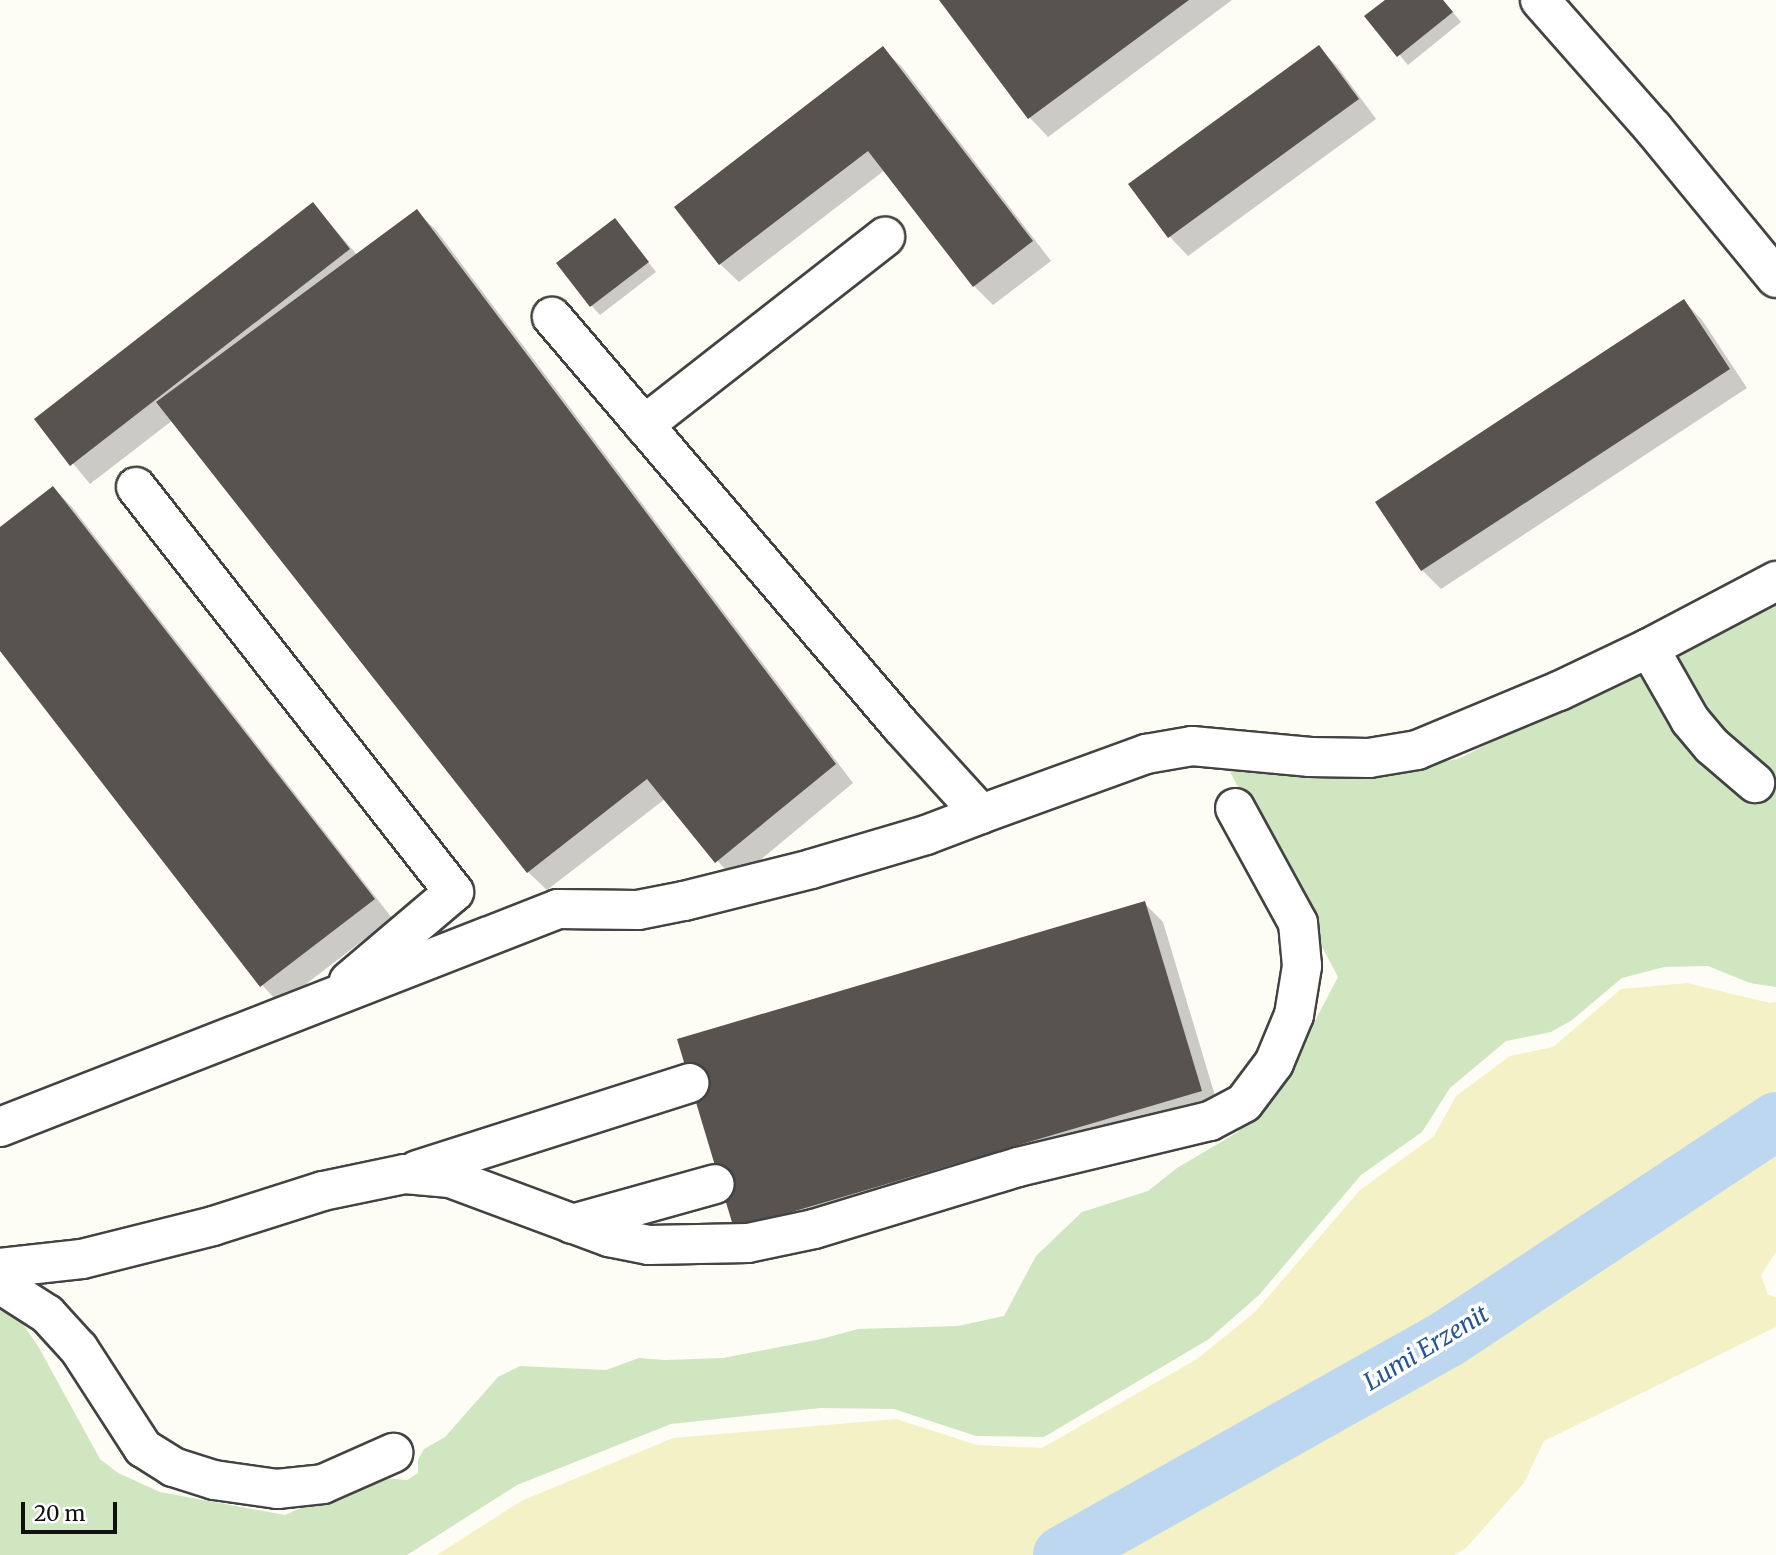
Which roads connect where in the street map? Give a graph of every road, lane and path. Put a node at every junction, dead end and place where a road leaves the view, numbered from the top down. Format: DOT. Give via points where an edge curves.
graph roads {
  1 [pos="1540,0"];
  2 [pos="885,237"];
  3 [pos="1776,278"];
  4 [pos="552,317"];
  5 [pos="644,425"];
  6 [pos="136,487"];
  7 [pos="1776,581"];
  8 [pos="1648,649"];
  9 [pos="1755,783"];
  10 [pos="1235,808"];
  11 [pos="981,814"];
  12 [pos="323,1002"];
  13 [pos="689,1083"];
  14 [pos="0,1127"];
  15 [pos="405,1174"];
  16 [pos="715,1184"];
  17 [pos="572,1224"];
  18 [pos="0,1268"];
  19 [pos="0,1284"];
  20 [pos="393,1452"];
  1 -- 3 [label="street"];
  2 -- 5 [label="street"];
  4 -- 5 [label="street"];
  5 -- 11 [label="street"];
  6 -- 12 [label="street" via="454,892"];
  7 -- 8 [label="street"];
  8 -- 9 [label="street" via="1690,720"];
  8 -- 11 [label="street" via="1496,720 1417,750 1369,758 1192,746 1146,754"];
  10 -- 17 [label="street" via="1298,923 1302,966 1294,1015 1274,1063 1244,1102 1210,1121 1018,1167 814,1229 748,1243 649,1245"];
  11 -- 12 [label="street" via="824,865 684,901 638,910 558,909"];
  12 -- 14 [label="street"];
  13 -- 15 [label="street"];
  15 -- 17 [label="street" via="450,1178"];
  15 -- 18 [label="street" via="323,1191 213,1226 82,1259"];
  16 -- 17 [label="street"];
  19 -- 20 [label="street" via="47,1314 79,1349 143,1448 173,1467 214,1480 277,1489 323,1484"];
}
